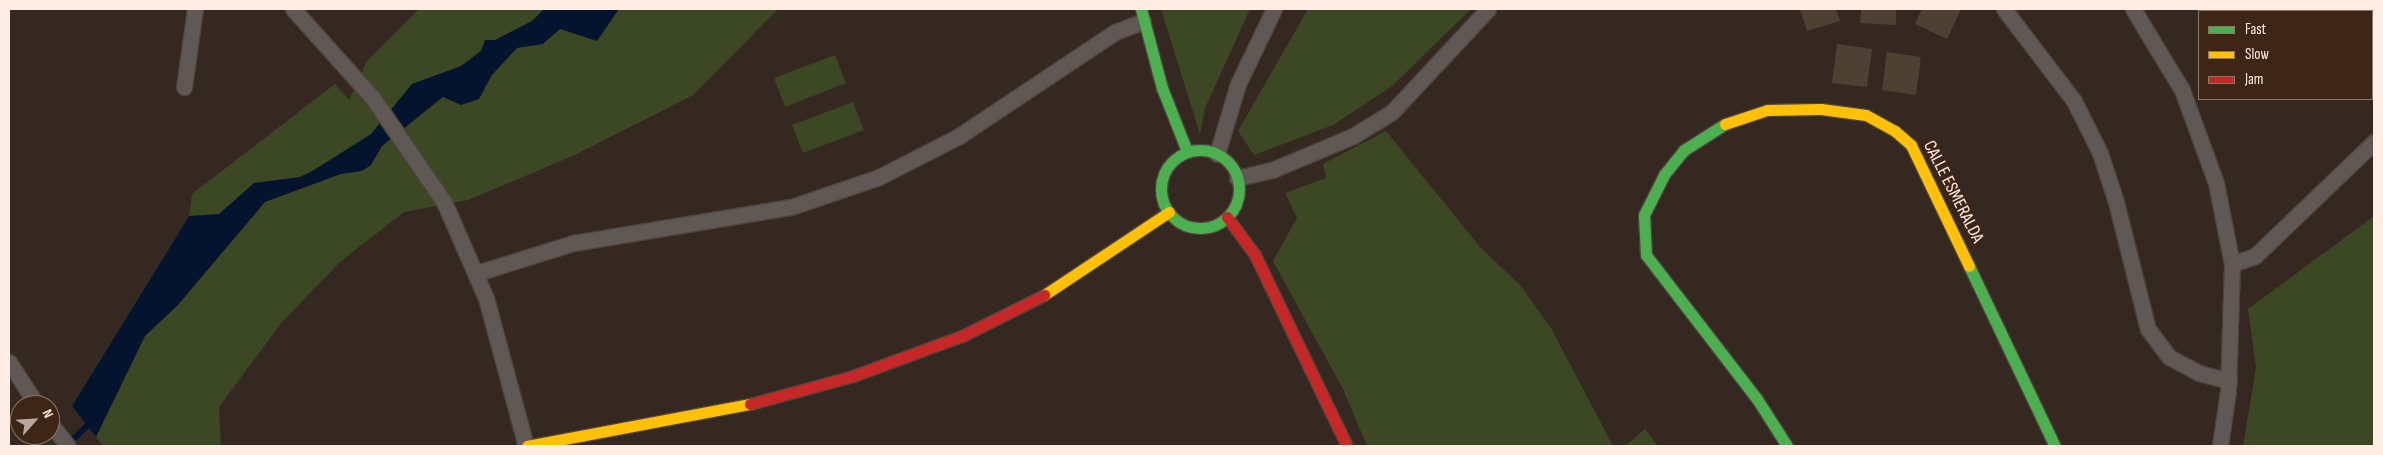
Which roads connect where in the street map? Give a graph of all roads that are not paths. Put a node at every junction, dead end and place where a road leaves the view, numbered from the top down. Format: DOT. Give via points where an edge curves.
graph roads {
  1 [pos="195,9"];
  2 [pos="293,9"];
  3 [pos="1274,9"];
  4 [pos="1488,9"];
  5 [pos="2004,9"];
  6 [pos="2133,9"];
  7 [pos="1142,15"];
  8 [pos="184,87"];
  9 [pos="2374,142"];
  10 [pos="1187,151"];
  11 [pos="1217,154"];
  12 [pos="1237,178"];
  13 [pos="1169,212"];
  14 [pos="1227,217"];
  15 [pos="2232,264"];
  16 [pos="477,274"];
  17 [pos="9,362"];
  18 [pos="2229,381"];
  19 [pos="30,395"];
  20 [pos="60,436"];
  21 [pos="68,446"];
  22 [pos="527,446"];
  23 [pos="1347,446"];
  24 [pos="1787,446"];
  25 [pos="2055,446"];
  26 [pos="2220,446"];
  1 -- 8 [label="street"];
  2 -- 16 [label="street" via="372,96 413,152 444,202"];
  3 -- 11 [label="street" via="1238,84"];
  4 -- 12 [label="street" via="1392,112 1344,140 1272,170"];
  5 -- 18 [label="street" via="2074,102 2100,153 2116,202 2148,329 2169,357 2199,373"];
  6 -- 15 [label="street" via="2182,90 2201,137 2216,183"];
  7 -- 10 [label="street" via="1162,88"];
  7 -- 16 [label="street" via="960,136 879,176 791,207 573,243"];
  9 -- 15 [label="street" via="2255,256"];
  10 -- 11 [label="street"];
  10 -- 13 [label="street" via="1172,162 1161,183 1161,195"];
  11 -- 12 [label="street" via="1227,161"];
  12 -- 14 [label="street" via="1238,196"];
  13 -- 14 [label="street" via="1193,228 1217,225"];
  13 -- 22 [label="street" via="1073,279 962,336 777,399"];
  14 -- 23 [label="street" via="1255,255"];
  15 -- 18 [label="street"];
  16 -- 22 [label="street"];
  17 -- 19 [label="street"];
  18 -- 26 [label="street"];
  20 -- 21 [label="street"];
  24 -- 25 [label="street, CALLE ESMERALDA" via="1757,399 1656,272 1646,255 1644,215 1664,175 1684,150 1734,118 1767,110 1820,109 1866,115 1895,131 1910,145"];
}
